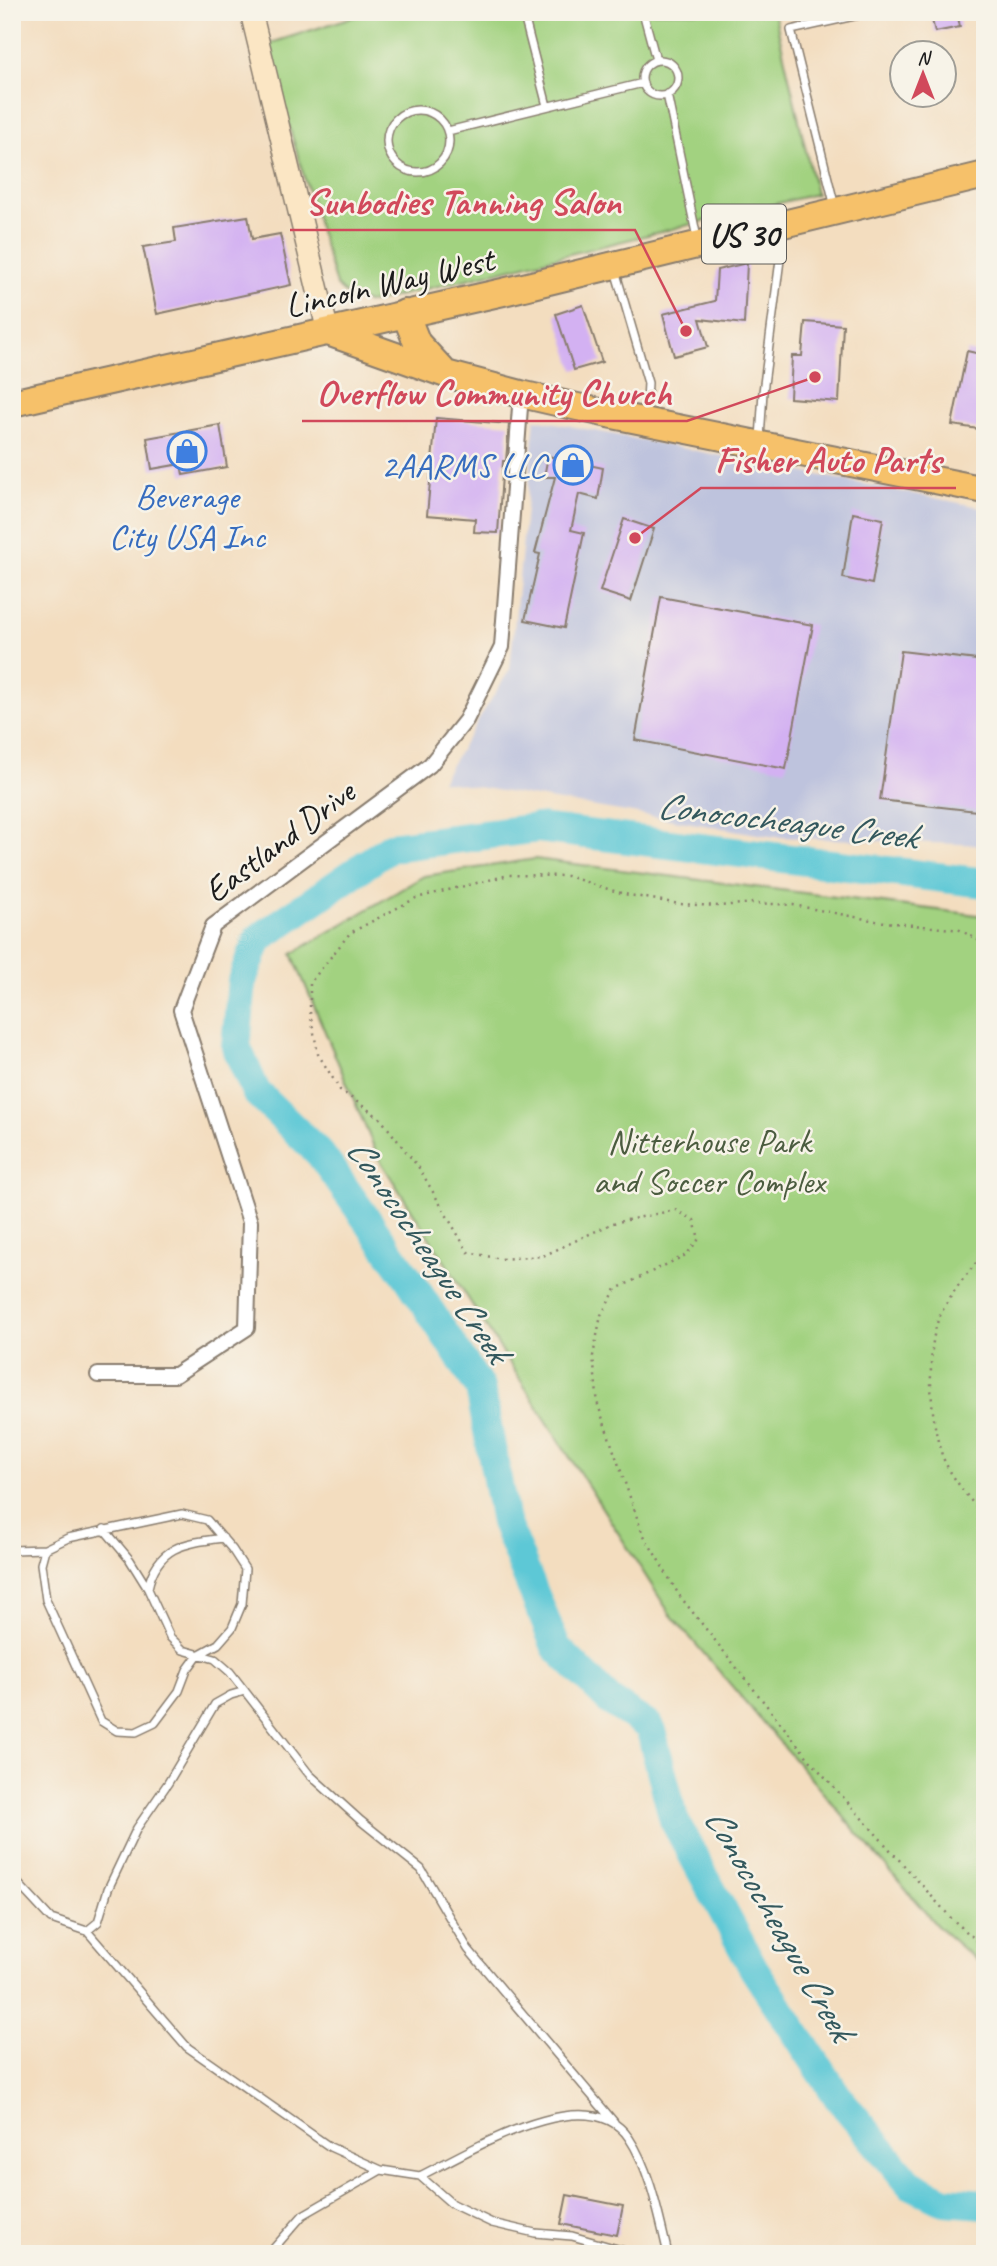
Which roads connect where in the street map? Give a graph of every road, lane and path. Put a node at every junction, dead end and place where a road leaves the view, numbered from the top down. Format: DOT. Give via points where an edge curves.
graph roads {
  1 [pos="251,12"];
  2 [pos="523,12"];
  3 [pos="643,12"];
  4 [pos="872,12"];
  5 [pos="656,61"];
  6 [pos="643,83"];
  7 [pos="667,94"];
  8 [pos="547,107"];
  9 [pos="447,131"];
  10 [pos="985,175"];
  11 [pos="836,211"];
  12 [pos="781,224"];
  13 [pos="699,246"];
  14 [pos="613,266"];
  15 [pos="405,313"];
  16 [pos="327,332"];
  17 [pos="446,374"];
  18 [pos="520,394"];
  19 [pos="12,403"];
  20 [pos="646,422"];
  21 [pos="760,446"];
  22 [pos="985,490"];
  23 [pos="985,944"];
  24 [pos="985,1252"];
  25 [pos="98,1375"];
  26 [pos="985,1518"];
  27 [pos="104,1529"];
  28 [pos="223,1538"];
  29 [pos="45,1549"];
  30 [pos="12,1550"];
  31 [pos="148,1589"];
  32 [pos="198,1655"];
  33 [pos="245,1691"];
  34 [pos="12,1877"];
  35 [pos="87,1931"];
  36 [pos="985,1948"];
  37 [pos="614,2122"];
  38 [pos="381,2170"];
  39 [pos="420,2176"];
  40 [pos="273,2254"];
  41 [pos="635,2254"];
  42 [pos="668,2254"];
  1 -- 16 [label="street"];
  2 -- 8 [label="lane"];
  3 -- 5 [label="lane"];
  4 -- 11 [label="lane" via="791,30"];
  5 -- 6 [label="lane" via="644,71"];
  5 -- 7 [label="lane" via="668,62 676,70 676,87"];
  6 -- 7 [label="lane" via="655,94"];
  6 -- 8 [label="lane"];
  7 -- 13 [label="lane"];
  8 -- 9 [label="lane"];
  9 -- 9 [label="lane" via="435,115 405,112 391,126 387,146 405,170 426,171 443,160"];
  10 -- 11 [label="highway, Lincoln Way West / US 30"];
  11 -- 12 [label="highway, Lincoln Way West / US 30"];
  12 -- 13 [label="highway, Lincoln Way West / US 30"];
  12 -- 21 [label="lane"];
  13 -- 14 [label="highway, Lincoln Way West / US 30"];
  14 -- 15 [label="highway, Lincoln Way West / US 30"];
  14 -- 20 [label="lane" via="648,383"];
  15 -- 16 [label="highway, Lincoln Way West / US 30"];
  15 -- 17 [label="highway" via="417,343"];
  16 -- 17 [label="highway"];
  16 -- 19 [label="highway, Lincoln Way West / US 30"];
  17 -- 18 [label="highway"];
  18 -- 20 [label="highway"];
  18 -- 25 [label="street, Eastland Drive" via="502,647 466,720 430,765 213,926 181,1010 250,1222 247,1328 175,1375"];
  20 -- 21 [label="highway"];
  21 -- 22 [label="highway"];
  23 -- 36 [label="path" via="960,930 876,921 793,905 679,904 624,894 567,876 509,875 416,898 350,933 310,983 310,1012 318,1054 340,1090 380,1118 411,1158 468,1252 501,1259 542,1256 613,1223 675,1210 694,1220 699,1239 686,1255 615,1289 601,1315 593,1356 598,1405 642,1532 679,1595 809,1759 952,1919"];
  24 -- 26 [label="path" via="938,1319 930,1378 945,1464"];
  27 -- 28 [label="lane" via="182,1514 207,1520"];
  27 -- 29 [label="lane"];
  27 -- 31 [label="lane"];
  28 -- 31 [label="lane" via="187,1543 168,1553 152,1569"];
  28 -- 32 [label="lane" via="245,1569 242,1604 233,1628 218,1644"];
  29 -- 30 [label="lane"];
  29 -- 32 [label="lane" via="41,1564 46,1600 101,1721 117,1731 136,1732 155,1723"];
  31 -- 32 [label="lane" via="170,1637 183,1650"];
  32 -- 33 [label="lane" via="215,1659"];
  33 -- 35 [label="lane" via="215,1704 137,1828 98,1922"];
  33 -- 37 [label="lane" via="309,1774 421,1868 468,1949"];
  34 -- 35 [label="lane" via="51,1919"];
  35 -- 38 [label="lane" via="187,2048 330,2147"];
  37 -- 39 [label="lane" via="576,2114 541,2120"];
  37 -- 42 [label="lane" via="637,2153"];
  38 -- 39 [label="lane"];
  38 -- 40 [label="lane" via="303,2215"];
  39 -- 41 [label="lane" via="452,2204 492,2223 572,2236"];
}
